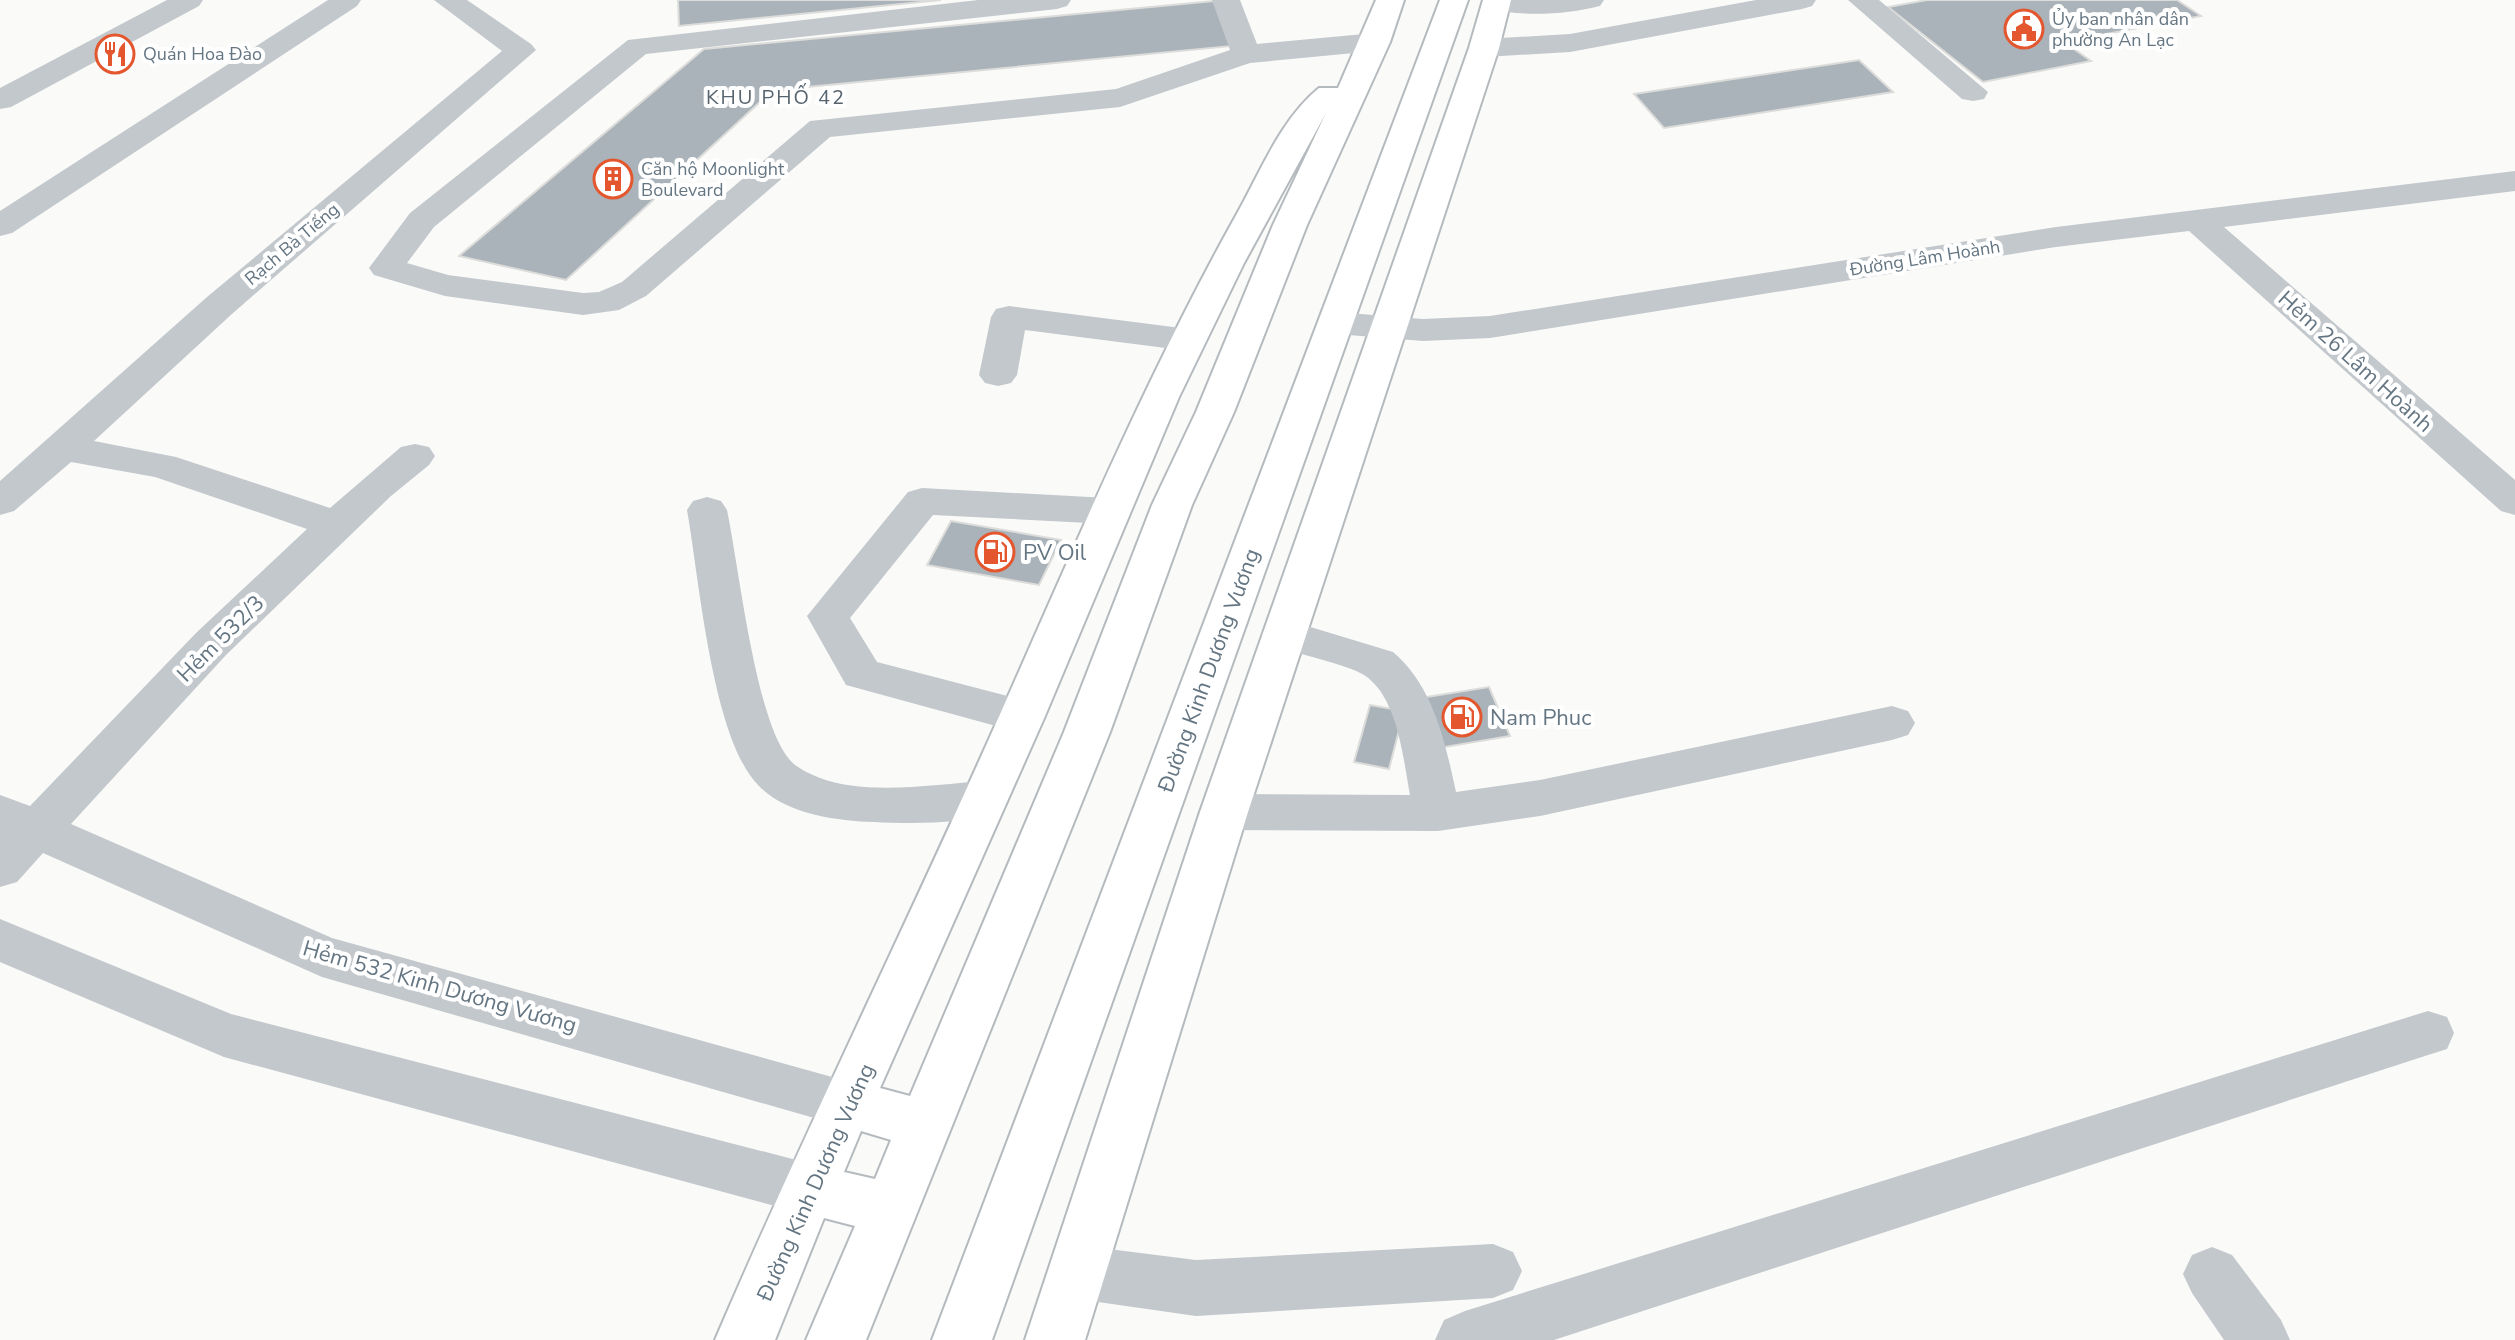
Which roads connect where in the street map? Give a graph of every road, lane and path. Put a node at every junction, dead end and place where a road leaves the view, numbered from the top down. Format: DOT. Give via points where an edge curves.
graph roads {
  1 [pos="189,0"];
  2 [pos="347,0"];
  3 [pos="448,0"];
  4 [pos="1057,0"];
  5 [pos="1226,0"];
  6 [pos="1390,0"];
  7 [pos="1482,0"];
  8 [pos="1590,0"];
  9 [pos="1802,0"];
  10 [pos="1862,0"];
  11 [pos="1375,42"];
  12 [pos="1438,45"];
  13 [pos="1484,48"];
  14 [pos="1246,54"];
  15 [pos="1351,88"];
  16 [pos="1973,92"];
  17 [pos="0,100"];
  18 [pos="2515,181"];
  19 [pos="2197,220"];
  20 [pos="0,226"];
  21 [pos="1336,323"];
  22 [pos="1388,329"];
  23 [pos="1189,340"];
  24 [pos="998,375"];
  25 [pos="63,448"];
  26 [pos="415,456"];
  27 [pos="0,502"];
  28 [pos="2515,502"];
  29 [pos="707,510"];
  30 [pos="1108,511"];
  31 [pos="337,525"];
  32 [pos="1284,634"];
  33 [pos="1022,716"];
  34 [pos="1892,723"];
  35 [pos="985,799"];
  36 [pos="1224,812"];
  37 [pos="1438,813"];
  38 [pos="17,822"];
  39 [pos="0,868"];
  40 [pos="0,940"];
  41 [pos="2428,1033"];
  42 [pos="849,1104"];
  43 [pos="923,1124"];
  44 [pos="808,1189"];
  45 [pos="889,1208"];
  46 [pos="1493,1271"];
  47 [pos="1077,1272"];
  48 [pos="2212,1274"];
  49 [pos="745,1340"];
  50 [pos="836,1340"];
  51 [pos="962,1340"];
  52 [pos="1055,1340"];
  53 [pos="1465,1340"];
  54 [pos="2260,1340"];
  1 -- 17 [label="street"];
  2 -- 20 [label="street"];
  3 -- 25 [label="street, Rạch Bà Tiếng" via="521,50 220,305"];
  4 -- 14 [label="street" via="638,46 422,220 386,268 445,285 557,302 606,302 634,289 821,128 1120,98"];
  5 -- 14 [label="street"];
  6 -- 11 [label="main road"];
  7 -- 8 [label="street" via="1557,5"];
  7 -- 12 [label="main road, Đường Kinh Dương Vương"];
  7 -- 13 [label="main road"];
  9 -- 13 [label="street" via="1570,43"];
  10 -- 16 [label="street"];
  11 -- 12 [label="main road"];
  11 -- 14 [label="street"];
  11 -- 15 [label="main road"];
  12 -- 13 [label="main road"];
  12 -- 21 [label="main road, Đường Kinh Dương Vương"];
  13 -- 22 [label="main road"];
  15 -- 23 [label="main road, Đường Kinh Dương Vương" via="1324,97 1310,111"];
  15 -- 43 [label="main road" via="1172,505 1087,732"];
  18 -- 19 [label="street, Đường Lâm Hoành"];
  19 -- 22 [label="street, Đường Lâm Hoành" via="2056,237 1490,327"];
  19 -- 28 [label="street, Hẻm 26 Lâm Hoành"];
  21 -- 22 [label="street, Đường Lâm Hoành"];
  21 -- 51 [label="main road, Đường Kinh Dương Vương"];
  22 -- 32 [label="main road"];
  23 -- 24 [label="street" via="1009,317"];
  23 -- 30 [label="main road, Đường Kinh Dương Vương"];
  25 -- 27 [label="street, Rạch Bà Tiếng"];
  25 -- 31 [label="street" via="162,466"];
  26 -- 31 [label="street, Hẻm 532/3"];
  29 -- 35 [label="street" via="734,659 752,728 773,773 819,797 882,805"];
  30 -- 33 [label="main road, Đường Kinh Dương Vương"];
  30 -- 33 [label="street" via="922,501 828,616 862,674"];
  31 -- 38 [label="street, Hẻm 532/3"];
  32 -- 36 [label="main road"];
  32 -- 37 [label="street" via="1390,671 1407,695"];
  33 -- 35 [label="main road, Đường Kinh Dương Vương"];
  34 -- 37 [label="street" via="1540,798"];
  35 -- 42 [label="main road, Đường Kinh Dương Vương"];
  36 -- 37 [label="street"];
  36 -- 47 [label="main road"];
  38 -- 39 [label="street, Hẻm 532/3"];
  38 -- 42 [label="street, Hẻm 532 Kinh Dương Vương" via="322,956"];
  40 -- 44 [label="street" via="224,1035"];
  41 -- 53 [label="street"];
  42 -- 43 [label="main road"];
  42 -- 44 [label="main road, Đường Kinh Dương Vương"];
  43 -- 45 [label="main road"];
  44 -- 45 [label="main road"];
  44 -- 49 [label="main road, Đường Kinh Dương Vương"];
  45 -- 50 [label="main road"];
  46 -- 47 [label="street" via="1196,1288"];
  47 -- 52 [label="main road"];
  48 -- 54 [label="street"];
}
